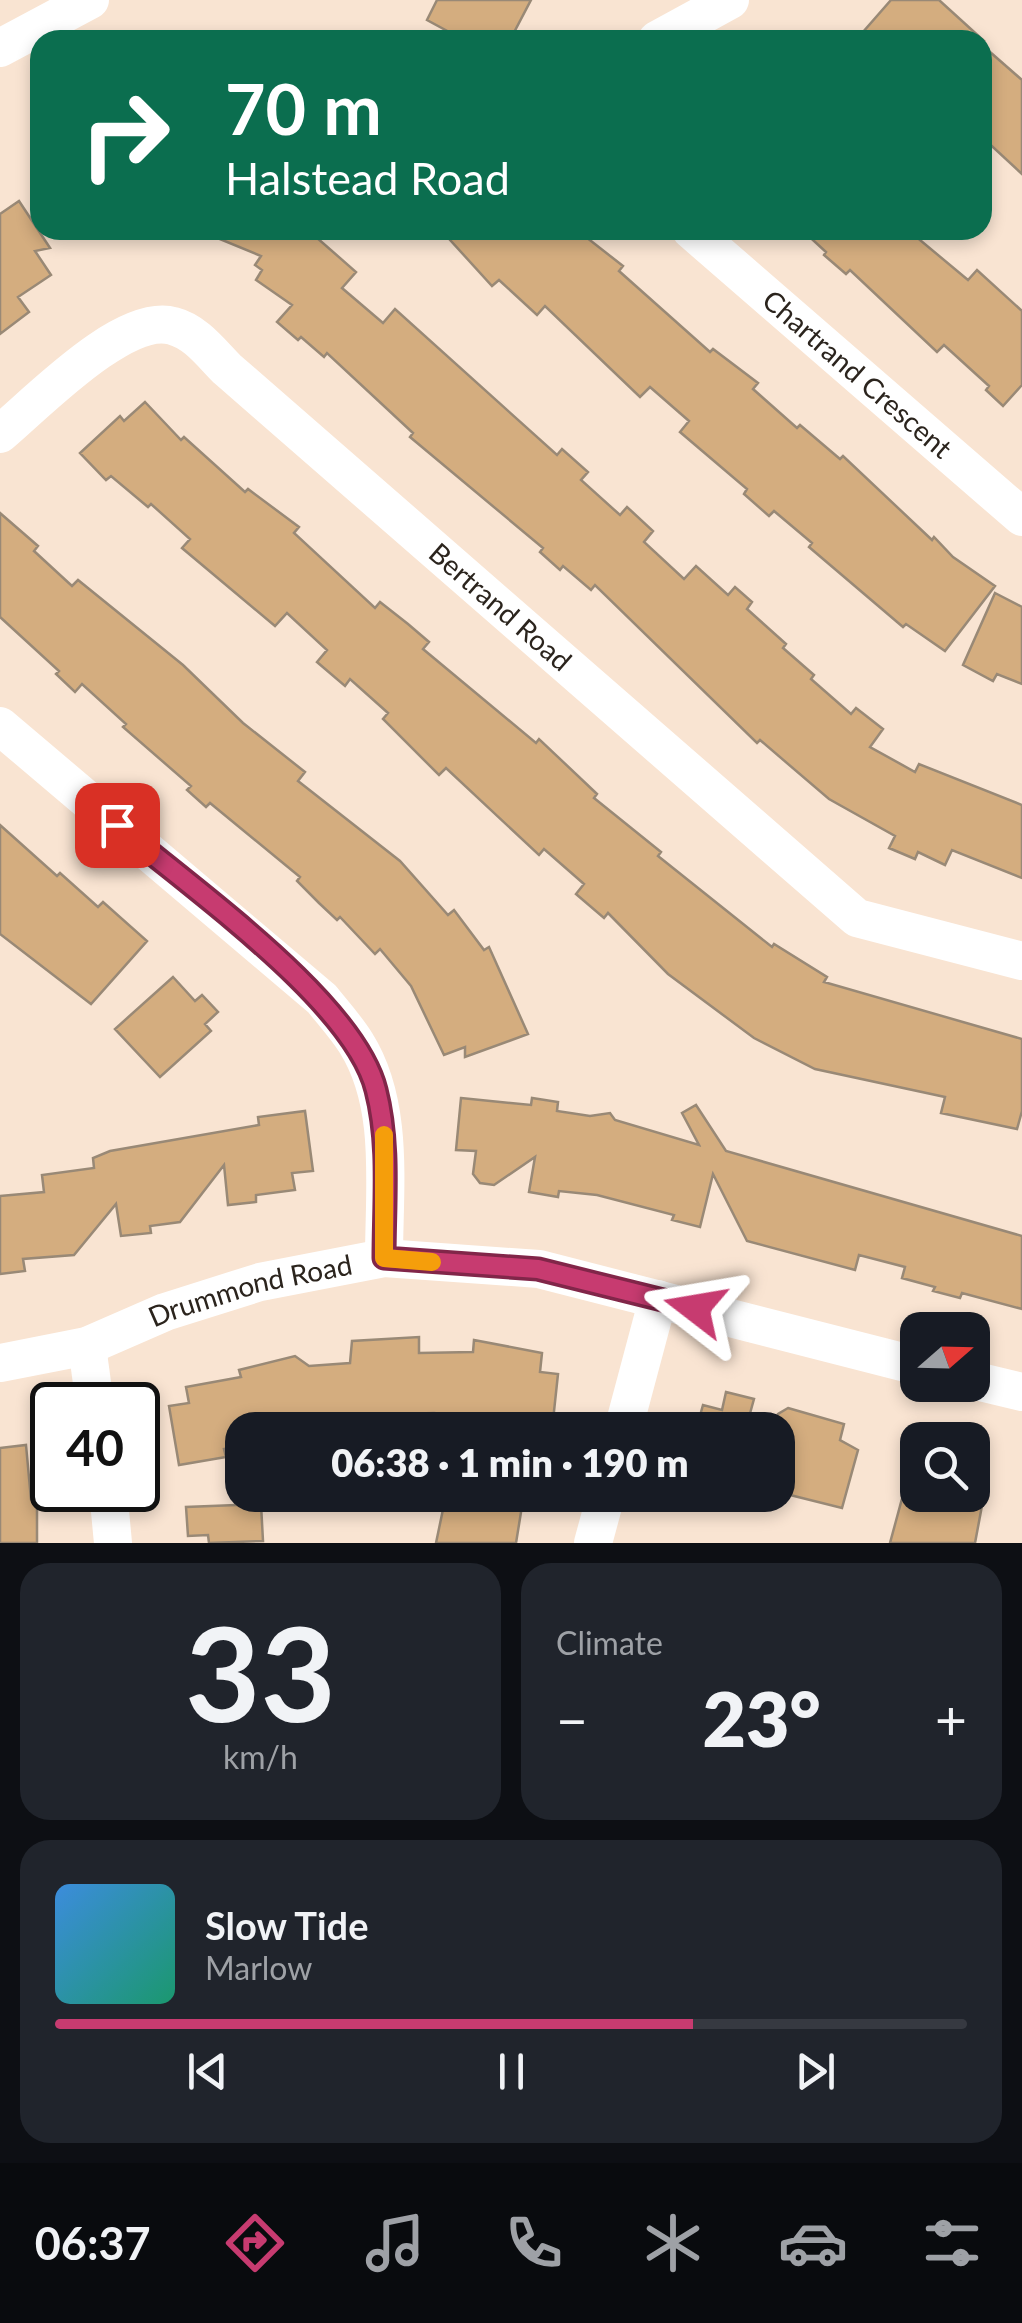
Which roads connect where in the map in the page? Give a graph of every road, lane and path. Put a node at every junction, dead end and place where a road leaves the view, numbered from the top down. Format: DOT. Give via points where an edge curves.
graph roads {
  1 [pos="90,0"];
  2 [pos="730,0"];
  3 [pos="675,30"];
  4 [pos="7,32"];
  5 [pos="702,240"];
  6 [pos="0,434"];
  7 [pos="1022,518"];
  8 [pos="0,726"];
  9 [pos="1022,960"];
  10 [pos="384,1258"];
  11 [pos="658,1299"];
  12 [pos="87,1346"];
  13 [pos="900,1361"];
  14 [pos="0,1363"];
  15 [pos="92,1382"];
  16 [pos="990,1384"];
  17 [pos="1022,1392"];
  18 [pos="628,1412"];
  19 [pos="110,1512"];
  20 [pos="601,1512"];
  21 [pos="113,1543"];
  22 [pos="593,1543"];
  1 -- 4 [label="street"];
  2 -- 3 [label="street"];
  5 -- 7 [label="street, Chartrand Crescent"];
  6 -- 9 [label="street, Bertrand Road" via="133,330 174,326 196,337 857,918"];
  8 -- 10 [label="street" via="322,999 356,1044 376,1088 384,1138"];
  10 -- 11 [label="street, Drummond Road" via="538,1269"];
  10 -- 12 [label="street, Drummond Road" via="260,1282"];
  11 -- 13 [label="street, Drummond Road"];
  11 -- 18 [label="street"];
  12 -- 14 [label="street, Drummond Road"];
  12 -- 15 [label="street"];
  16 -- 17 [label="street"];
  19 -- 21 [label="street"];
  20 -- 22 [label="street"];
}
